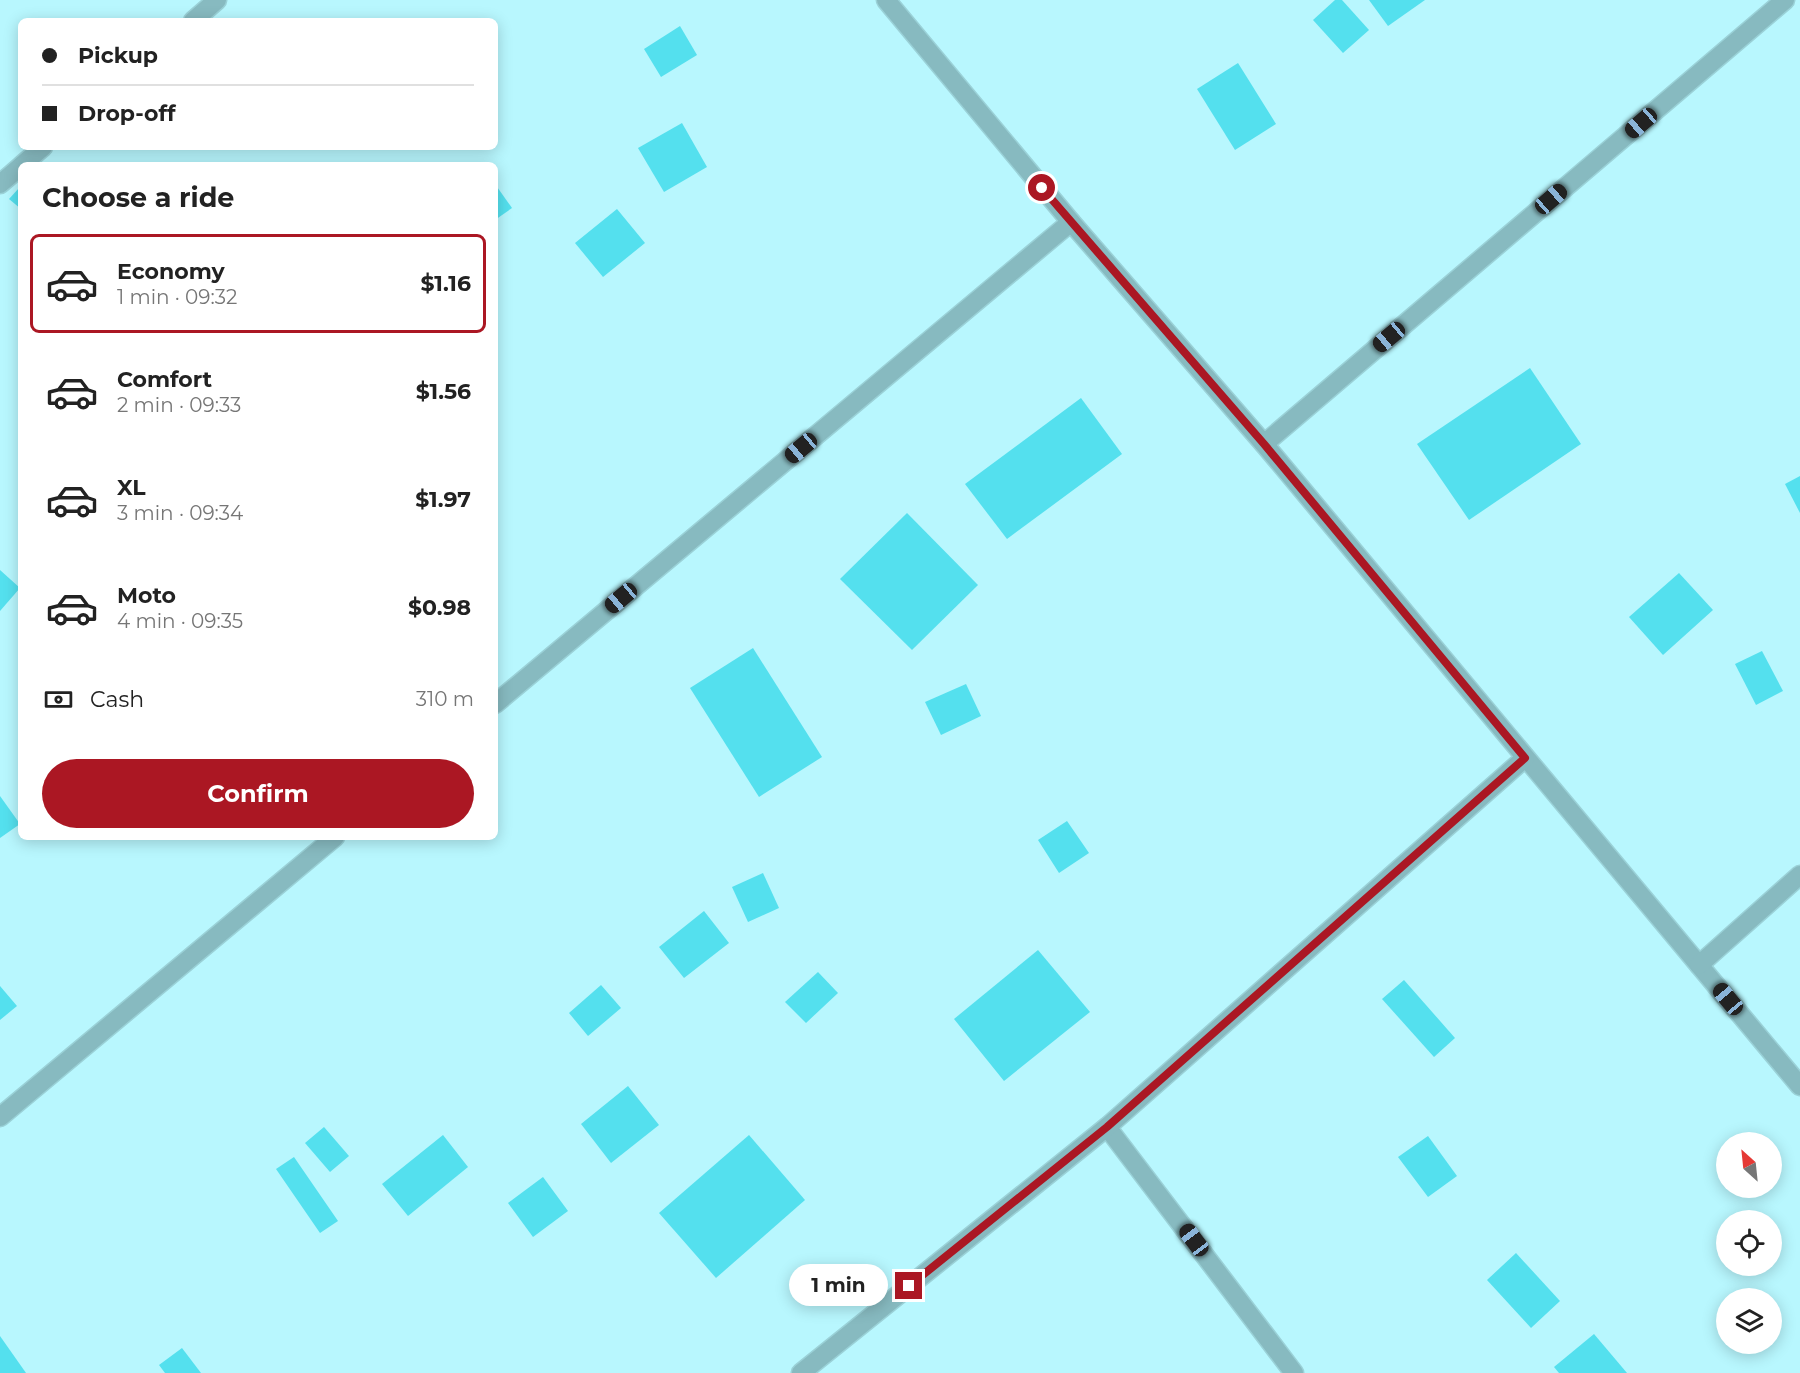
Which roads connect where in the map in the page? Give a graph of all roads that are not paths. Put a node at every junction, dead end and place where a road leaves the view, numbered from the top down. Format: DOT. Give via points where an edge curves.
graph roads {
  1 [pos="217,0"];
  2 [pos="886,0"];
  3 [pos="1785,0"];
  4 [pos="196,18"];
  5 [pos="41,150"];
  6 [pos="27,162"];
  7 [pos="18,169"];
  8 [pos="0,184"];
  9 [pos="1071,222"];
  10 [pos="1264,444"];
  11 [pos="498,701"];
  12 [pos="1525,758"];
  13 [pos="331,840"];
  14 [pos="1800,875"];
  15 [pos="1699,965"];
  16 [pos="1800,1086"];
  17 [pos="0,1117"];
  18 [pos="1107,1127"];
  19 [pos="801,1373"];
  20 [pos="1294,1373"];
  1 -- 4 [label="street"];
  2 -- 9 [label="street"];
  3 -- 10 [label="street"];
  5 -- 6 [label="street"];
  7 -- 8 [label="street"];
  9 -- 10 [label="street"];
  9 -- 11 [label="street"];
  10 -- 12 [label="street"];
  12 -- 15 [label="street"];
  12 -- 18 [label="street"];
  13 -- 17 [label="street"];
  14 -- 15 [label="street"];
  15 -- 16 [label="street"];
  18 -- 19 [label="street"];
  18 -- 20 [label="street"];
}
